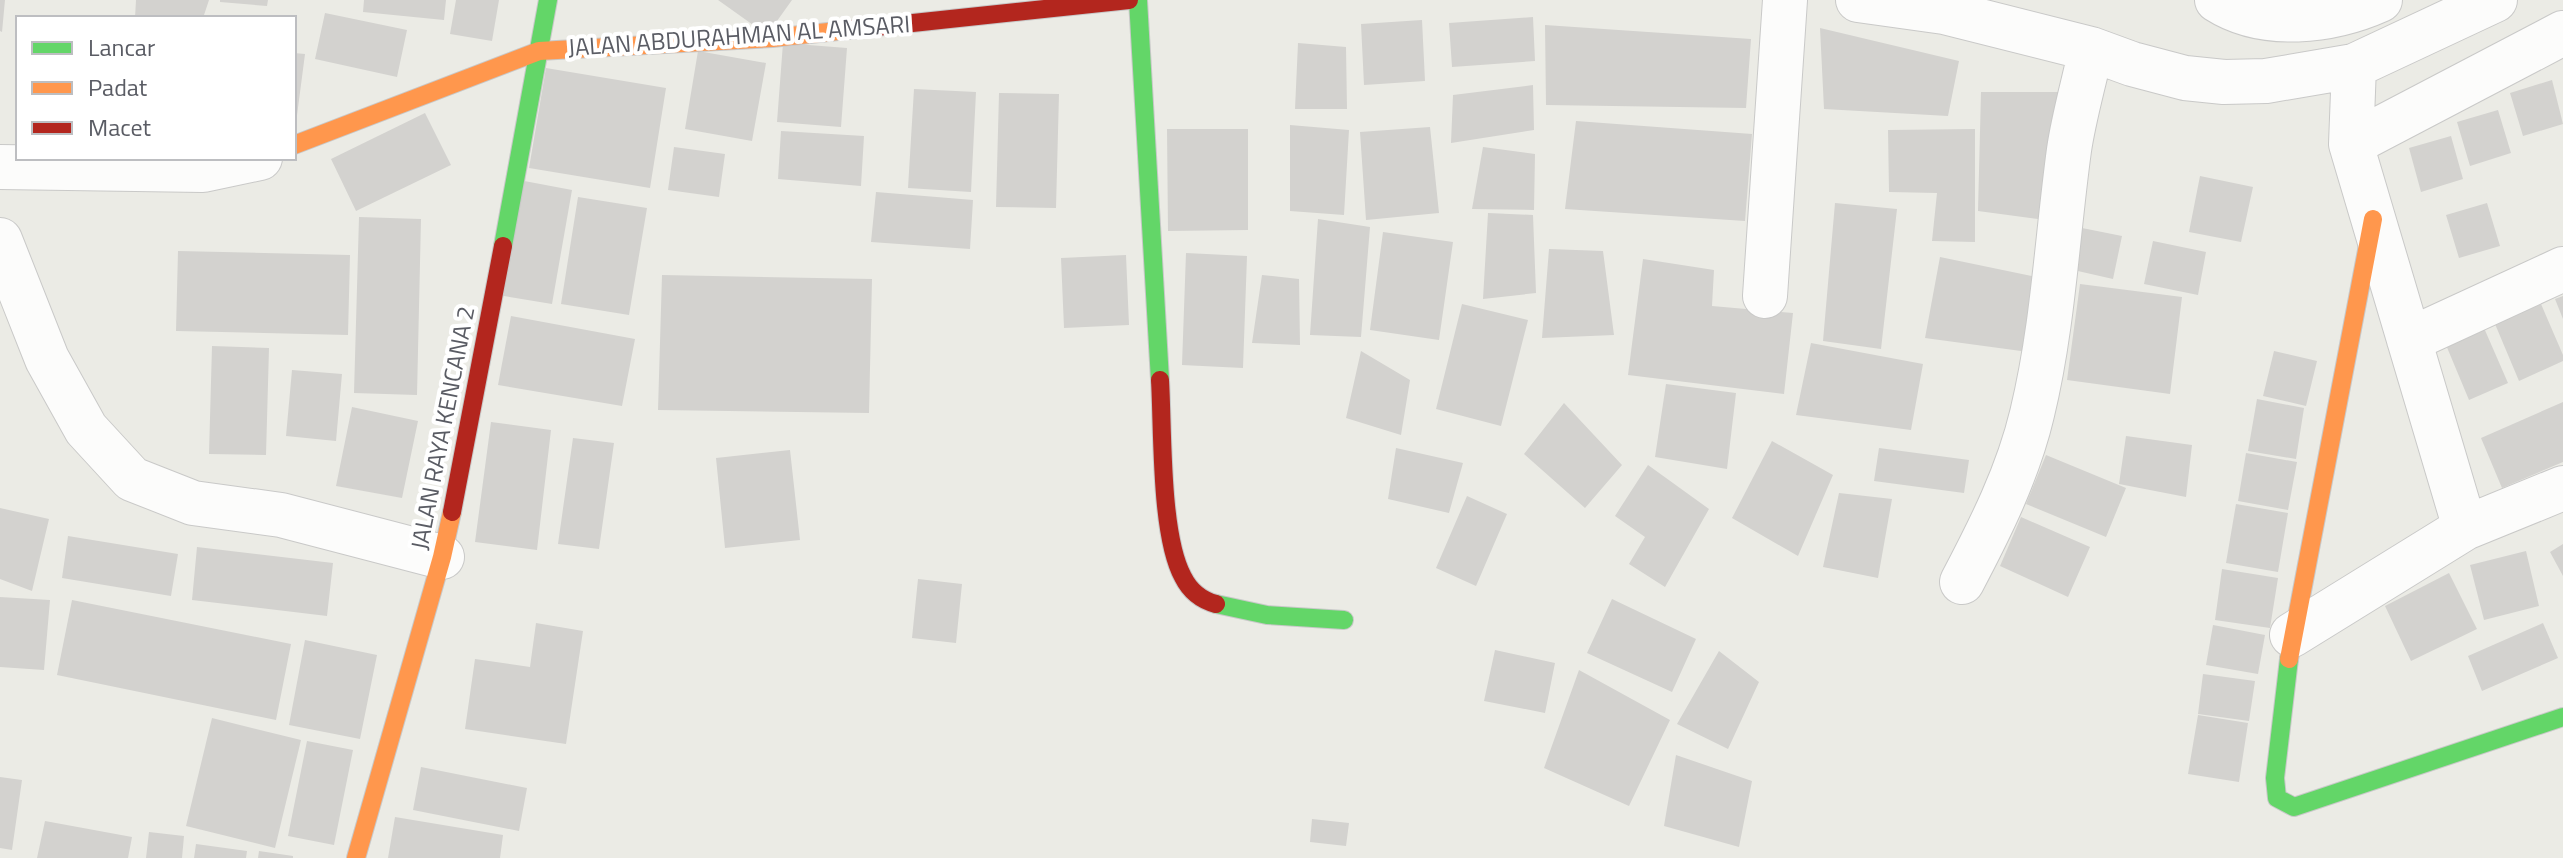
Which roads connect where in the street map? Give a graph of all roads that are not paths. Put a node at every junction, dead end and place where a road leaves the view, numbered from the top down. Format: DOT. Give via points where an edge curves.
graph roads {
  1 [pos="548,0"];
  2 [pos="1129,0"];
  3 [pos="1138,0"];
  4 [pos="1785,0"];
  5 [pos="1858,0"];
  6 [pos="2217,0"];
  7 [pos="2380,0"];
  8 [pos="2495,0"];
  9 [pos="2563,33"];
  10 [pos="2091,49"];
  11 [pos="539,51"];
  12 [pos="2354,66"];
  13 [pos="296,144"];
  14 [pos="2351,144"];
  15 [pos="250,160"];
  16 [pos="0,167"];
  17 [pos="2373,219"];
  18 [pos="0,240"];
  19 [pos="2563,269"];
  20 [pos="1765,296"];
  21 [pos="2409,340"];
  22 [pos="2563,488"];
  23 [pos="2465,528"];
  24 [pos="442,557"];
  25 [pos="1962,582"];
  26 [pos="1344,620"];
  27 [pos="2292,635"];
  28 [pos="2563,717"];
  29 [pos="356,858"];
  1 -- 11 [label="street, JALAN RAYA KENCANA 2"];
  2 -- 11 [label="street, JALAN ABDURAHMAN AL AMSARI" via="772,38"];
  3 -- 26 [label="street" via="1167,502 1177,563 1196,595 1215,605"];
  4 -- 20 [label="street"];
  5 -- 10 [label="street" via="1944,12"];
  6 -- 7 [label="street" via="2237,12 2291,19 2329,17"];
  8 -- 12 [label="street"];
  9 -- 14 [label="street"];
  10 -- 12 [label="street" via="2185,78 2224,82 2266,81"];
  10 -- 25 [label="street" via="2070,147 2032,415 2016,467"];
  11 -- 13 [label="street, JALAN ABDURAHMAN AL AMSARI"];
  11 -- 24 [label="street, JALAN RAYA KENCANA 2"];
  12 -- 14 [label="street"];
  14 -- 17 [label="street"];
  15 -- 16 [label="street" via="203,170"];
  17 -- 21 [label="street"];
  17 -- 27 [label="street"];
  18 -- 24 [label="street" via="47,359 86,429 132,479 193,503 281,515"];
  19 -- 21 [label="street"];
  21 -- 23 [label="street"];
  22 -- 23 [label="street"];
  23 -- 27 [label="street"];
  24 -- 29 [label="street, JALAN RAYA KENCANA 2"];
  27 -- 28 [label="street" via="2275,778 2277,798 2294,807"];
}
